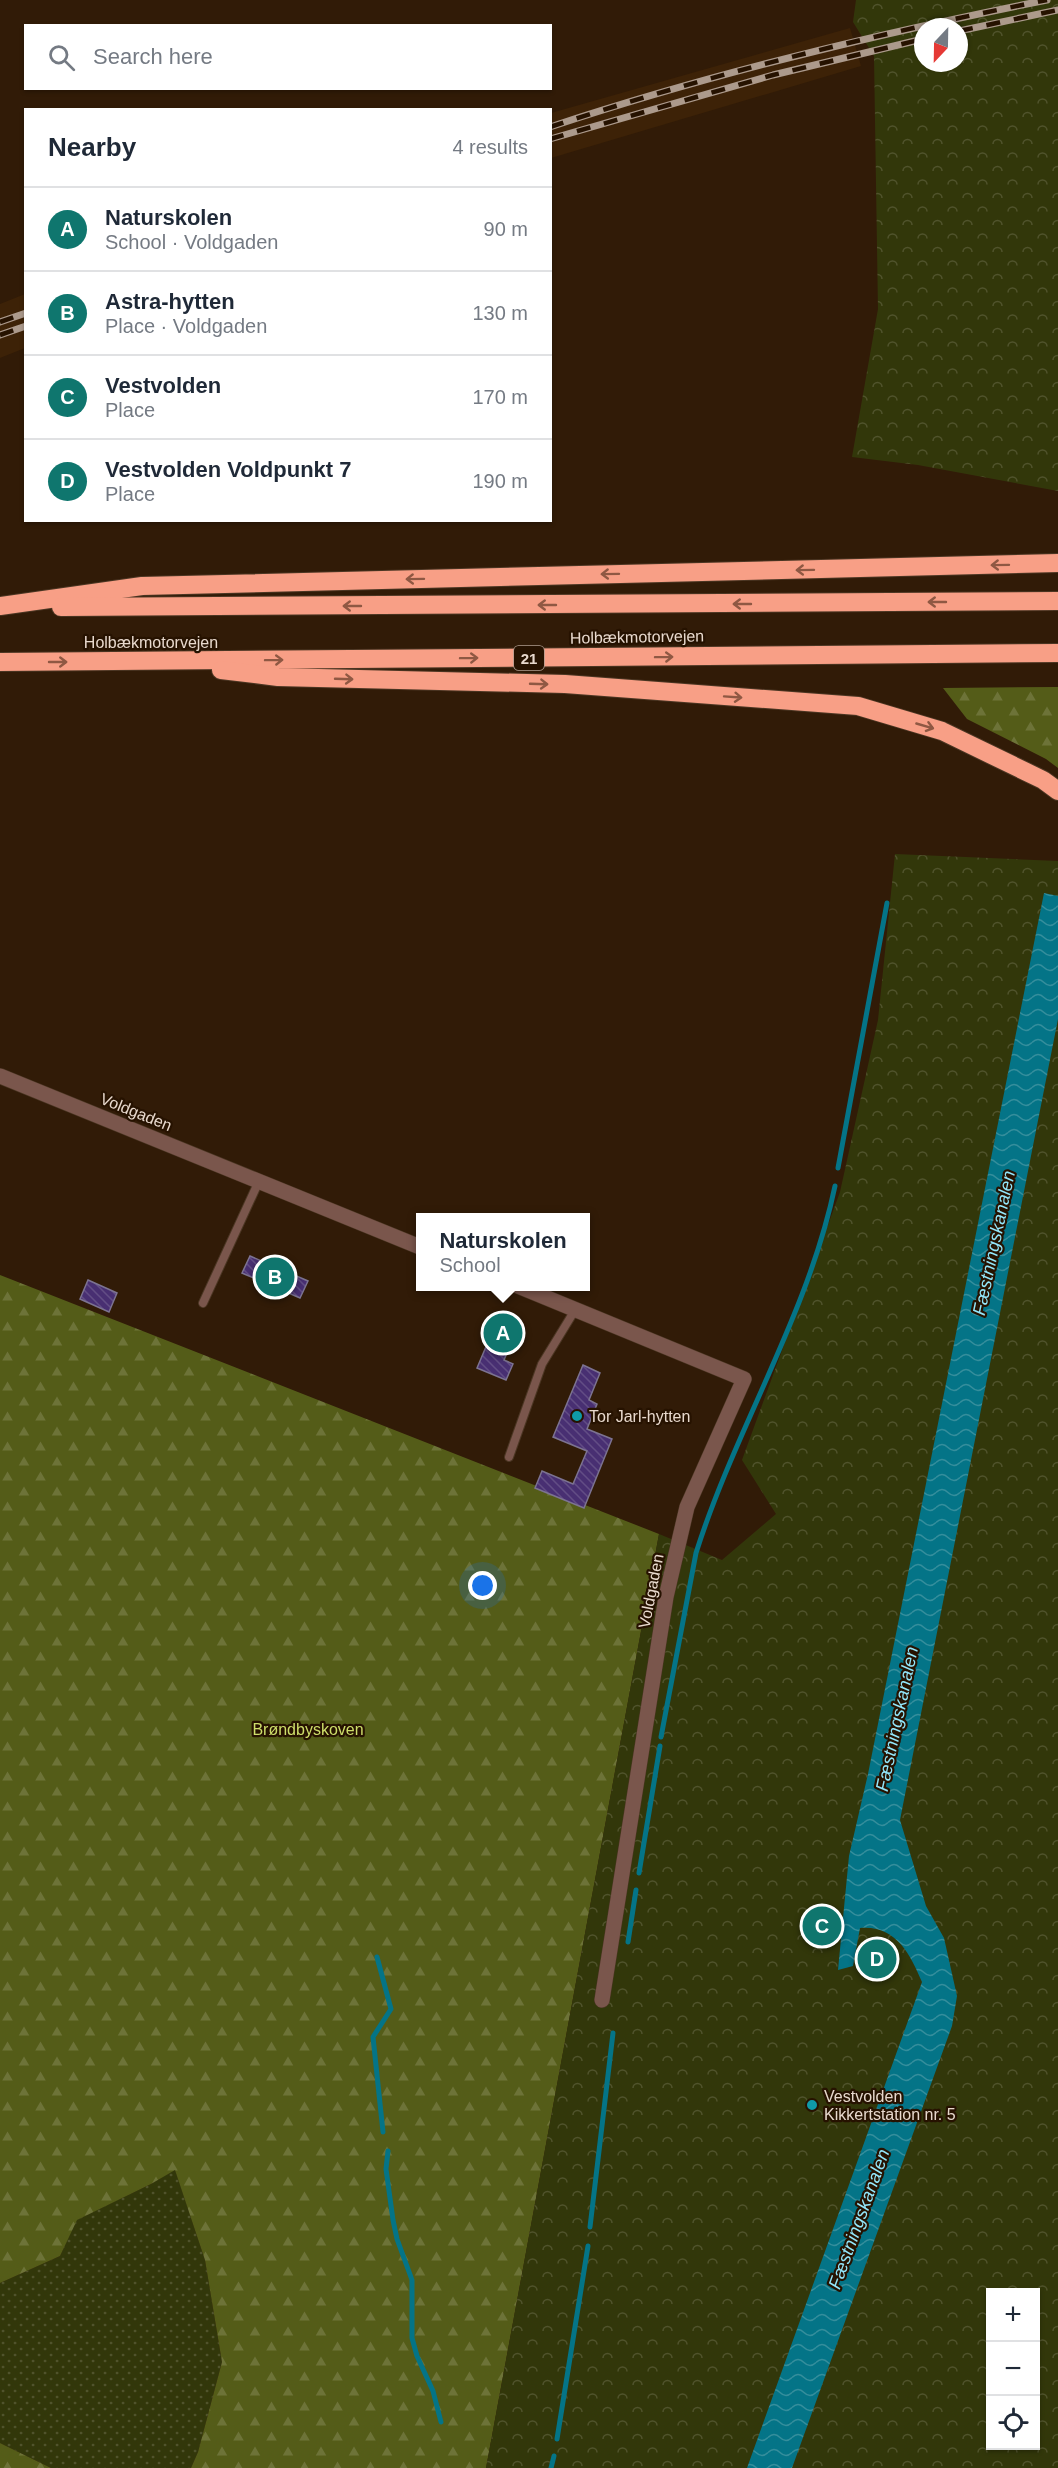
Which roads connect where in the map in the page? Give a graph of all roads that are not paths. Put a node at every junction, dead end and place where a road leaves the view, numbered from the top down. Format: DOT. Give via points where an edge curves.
graph roads {
  1 [pos="1058,563"];
  2 [pos="1058,602"];
  3 [pos="0,607"];
  4 [pos="1058,653"];
  5 [pos="139,661"];
  6 [pos="0,662"];
  7 [pos="1058,791"];
  8 [pos="0,1076"];
  9 [pos="259,1181"];
  10 [pos="416,1245"];
  11 [pos="528,1291"];
  12 [pos="203,1304"];
  13 [pos="575,1310"];
  14 [pos="509,1457"];
  15 [pos="602,2000"];
  1 -- 3 [label="highway, one-way" via="142,586"];
  2 -- 3 [label="highway, Holbækmotorvejen, one-way"];
  5 -- 4 [label="highway, Holbækmotorvejen / 21, one-way"];
  6 -- 5 [label="highway, Holbækmotorvejen / 21, one-way"];
  5 -- 7 [label="highway, one-way" via="278,677 566,684 858,706 942,731"];
  8 -- 9 [label="street, Voldgaden"];
  9 -- 10 [label="street, Voldgaden"];
  9 -- 12 [label="lane"];
  11 -- 13 [label="street, Voldgaden"];
  13 -- 14 [label="lane" via="542,1364"];
  13 -- 15 [label="street, Voldgaden" via="744,1379 687,1507 666,1597"];
}
